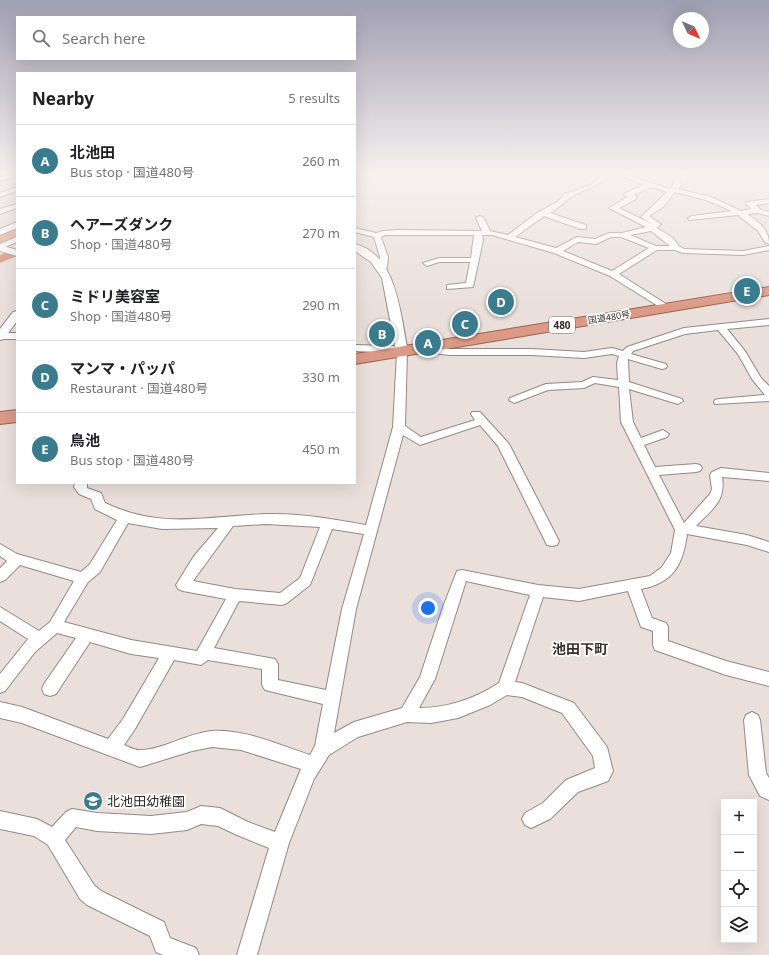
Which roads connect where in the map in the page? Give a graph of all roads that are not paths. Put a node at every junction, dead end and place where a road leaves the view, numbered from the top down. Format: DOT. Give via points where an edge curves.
graph roads {
  1 [pos="536,219"];
  2 [pos="560,219"];
  3 [pos="636,219"];
  4 [pos="649,219"];
  5 [pos="747,219"];
  6 [pos="16,225"];
  7 [pos="484,225"];
  8 [pos="583,227"];
  9 [pos="652,228"];
  10 [pos="356,230"];
  11 [pos="0,232"];
  12 [pos="408,232"];
  13 [pos="478,233"];
  14 [pos="622,235"];
  15 [pos="377,236"];
  16 [pos="510,237"];
  17 [pos="543,238"];
  18 [pos="16,240"];
  19 [pos="769,242"];
  20 [pos="531,244"];
  21 [pos="1,248"];
  22 [pos="356,248"];
  23 [pos="655,248"];
  24 [pos="676,248"];
  25 [pos="769,248"];
  26 [pos="557,251"];
  27 [pos="16,253"];
  28 [pos="474,260"];
  29 [pos="427,263"];
  30 [pos="383,268"];
  31 [pos="613,274"];
  32 [pos="450,287"];
  33 [pos="769,291"];
  34 [pos="666,308"];
  35 [pos="16,315"];
  36 [pos="769,322"];
  37 [pos="721,328"];
  38 [pos="0,336"];
  39 [pos="16,336"];
  40 [pos="426,347"];
  41 [pos="356,348"];
  42 [pos="402,351"];
  43 [pos="624,356"];
  44 [pos="356,359"];
  45 [pos="662,366"];
  46 [pos="624,384"];
  47 [pos="769,393"];
  48 [pos="769,398"];
  49 [pos="514,400"];
  50 [pos="678,401"];
  51 [pos="719,402"];
  52 [pos="16,416"];
  53 [pos="0,418"];
  54 [pos="399,427"];
  55 [pos="663,434"];
  56 [pos="637,444"];
  57 [pos="696,468"];
  58 [pos="651,471"];
  59 [pos="769,477"];
  60 [pos="81,484"];
  61 [pos="124,518"];
  62 [pos="227,523"];
  63 [pos="328,524"];
  64 [pos="684,529"];
  65 [pos="372,531"];
  66 [pos="552,541"];
  67 [pos="769,547"];
  68 [pos="0,549"];
  69 [pos="18,559"];
  70 [pos="0,576"];
  71 [pos="83,578"];
  72 [pos="632,585"];
  73 [pos="538,591"];
  74 [pos="235,595"];
  75 [pos="0,613"];
  76 [pos="55,626"];
  77 [pos="87,635"];
  78 [pos="39,638"];
  79 [pos="204,653"];
  80 [pos="170,654"];
  81 [pos="769,679"];
  82 [pos="0,686"];
  83 [pos="505,688"];
  84 [pos="50,689"];
  85 [pos="332,699"];
  86 [pos="0,710"];
  87 [pos="407,714"];
  88 [pos="752,720"];
  89 [pos="111,748"];
  90 [pos="323,749"];
  91 [pos="312,764"];
  92 [pos="769,791"];
  93 [pos="531,819"];
  94 [pos="0,820"];
  95 [pos="54,839"];
  96 [pos="280,844"];
  97 [pos="190,955"];
  98 [pos="247,955"];
  1 -- 16 [label="street"];
  2 -- 8 [label="street"];
  3 -- 9 [label="street"];
  4 -- 9 [label="street" via="657,224"];
  5 -- 19 [label="street" via="763,231"];
  6 -- 11 [label="street"];
  7 -- 12 [label="street" via="410,226"];
  7 -- 13 [label="street"];
  7 -- 16 [label="street"];
  9 -- 14 [label="street"];
  9 -- 24 [label="street" via="670,240"];
  10 -- 15 [label="street"];
  12 -- 13 [label="street"];
  12 -- 15 [label="street" via="383,233"];
  13 -- 28 [label="street" via="479,240"];
  14 -- 23 [label="street"];
  14 -- 26 [label="street" via="609,235 596,242 576,238"];
  15 -- 30 [label="street" via="384,257"];
  16 -- 20 [label="street"];
  17 -- 20 [label="street"];
  18 -- 21 [label="street"];
  20 -- 26 [label="street"];
  21 -- 27 [label="street"];
  22 -- 30 [label="street"];
  23 -- 24 [label="street"];
  23 -- 31 [label="street"];
  24 -- 25 [label="street" via="683,251 735,253"];
  26 -- 31 [label="street"];
  28 -- 29 [label="street" via="439,260"];
  28 -- 32 [label="street" via="470,284"];
  30 -- 42 [label="street"];
  31 -- 34 [label="street"];
  33 -- 34 [label="highway, 国道480号 / 480"];
  34 -- 40 [label="highway, 国道480号 / 480"];
  35 -- 38 [label="street"];
  36 -- 37 [label="street"];
  37 -- 43 [label="street" via="684,331 630,349"];
  37 -- 47 [label="street"];
  38 -- 39 [label="street"];
  40 -- 42 [label="highway, 国道480号 / 480"];
  40 -- 43 [label="street" via="434,351 450,352 584,355 612,351"];
  41 -- 42 [label="street"];
  42 -- 44 [label="highway, 国道480号 / 480"];
  42 -- 54 [label="street"];
  43 -- 45 [label="street"];
  43 -- 46 [label="street"];
  46 -- 49 [label="street" via="593,380 584,384 553,385"];
  46 -- 50 [label="street"];
  46 -- 56 [label="street" via="627,422"];
  48 -- 51 [label="street"];
  52 -- 53 [label="highway"];
  54 -- 65 [label="street"];
  54 -- 66 [label="street" via="420,441 479,418 502,444"];
  55 -- 56 [label="street"];
  56 -- 58 [label="street"];
  57 -- 58 [label="street"];
  58 -- 64 [label="street"];
  59 -- 64 [label="street" via="721,472 716,474 716,496"];
  60 -- 61 [label="street" via="83,491 97,496 99,506"];
  61 -- 62 [label="street" via="165,526"];
  61 -- 71 [label="street" via="95,568"];
  62 -- 63 [label="street" via="267,519"];
  62 -- 74 [label="street" via="198,560 183,585"];
  63 -- 65 [label="street"];
  63 -- 74 [label="street" via="305,581 282,599"];
  64 -- 67 [label="street" via="746,540"];
  64 -- 72 [label="street" via="678,554 667,571 653,581"];
  65 -- 85 [label="street" via="349,609"];
  68 -- 69 [label="street"];
  69 -- 70 [label="street"];
  69 -- 71 [label="street"];
  71 -- 76 [label="street"];
  72 -- 73 [label="street" via="579,595"];
  72 -- 81 [label="street" via="646,623 661,627 660,645 726,668"];
  73 -- 83 [label="street"];
  73 -- 87 [label="street" via="462,576 427,679"];
  74 -- 79 [label="street"];
  75 -- 78 [label="street" via="12,620 16,626"];
  76 -- 77 [label="street"];
  76 -- 78 [label="street"];
  77 -- 80 [label="street"];
  77 -- 84 [label="street"];
  78 -- 82 [label="street"];
  79 -- 80 [label="street" via="201,658"];
  79 -- 85 [label="street" via="270,664 270,684"];
  80 -- 89 [label="street" via="129,724"];
  83 -- 87 [label="street" via="496,695 453,712 417,717"];
  83 -- 93 [label="street" via="522,690 568,708 601,753 604,771 602,775 573,786 544,814"];
  85 -- 90 [label="street"];
  86 -- 89 [label="street" via="22,715"];
  87 -- 90 [label="street" via="354,730"];
  88 -- 92 [label="street" via="758,775"];
  89 -- 91 [label="street" via="140,758 157,756 199,741 234,740"];
  90 -- 91 [label="street"];
  91 -- 96 [label="street"];
  94 -- 95 [label="street" via="37,828"];
  95 -- 96 [label="street" via="72,818 151,825 187,821 201,815 220,816 243,829"];
  95 -- 97 [label="street" via="87,892 94,898 157,930 163,945"];
  96 -- 98 [label="street"];
}
